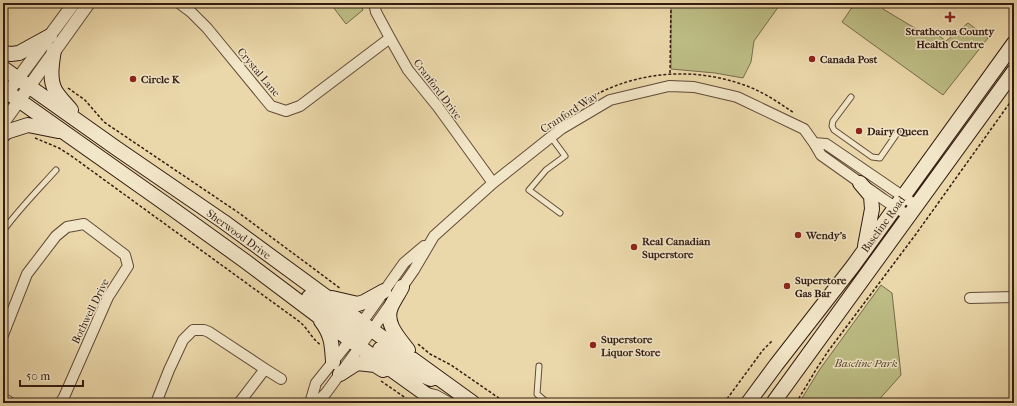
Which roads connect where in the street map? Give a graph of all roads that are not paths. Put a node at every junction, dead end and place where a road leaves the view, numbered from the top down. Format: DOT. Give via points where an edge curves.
graph roads {
  1 [pos="74,3"];
  2 [pos="89,3"];
  3 [pos="179,3"];
  4 [pos="374,3"];
  5 [pos="50,36"];
  6 [pos="390,38"];
  7 [pos="1014,43"];
  8 [pos="54,50"];
  9 [pos="3,53"];
  10 [pos="3,68"];
  11 [pos="1014,71"];
  12 [pos="23,83"];
  13 [pos="8,95"];
  14 [pos="851,97"];
  15 [pos="3,123"];
  16 [pos="83,124"];
  17 [pos="64,132"];
  18 [pos="898,132"];
  19 [pos="3,134"];
  20 [pos="551,137"];
  21 [pos="814,143"];
  22 [pos="56,170"];
  23 [pos="493,183"];
  24 [pos="860,183"];
  25 [pos="899,201"];
  26 [pos="913,211"];
  27 [pos="560,213"];
  28 [pos="3,231"];
  29 [pos="204,232"];
  30 [pos="429,242"];
  31 [pos="865,249"];
  32 [pos="402,287"];
  33 [pos="384,291"];
  34 [pos="325,296"];
  35 [pos="1014,297"];
  36 [pos="970,298"];
  37 [pos="297,300"];
  38 [pos="3,335"];
  39 [pos="361,335"];
  40 [pos="417,362"];
  41 [pos="539,366"];
  42 [pos="337,368"];
  43 [pos="265,369"];
  44 [pos="394,372"];
  45 [pos="281,379"];
  46 [pos="452,388"];
  47 [pos="420,390"];
  48 [pos="3,398"];
  49 [pos="544,400"];
  50 [pos="11,403"];
  51 [pos="60,403"];
  52 [pos="156,403"];
  53 [pos="239,403"];
  54 [pos="310,403"];
  55 [pos="316,403"];
  56 [pos="426,403"];
  57 [pos="438,403"];
  58 [pos="455,403"];
  59 [pos="473,403"];
  60 [pos="748,403"];
  61 [pos="773,403"];
  1 -- 5 [label="street"];
  2 -- 8 [label="street"];
  3 -- 6 [label="street, Crystal Lane" via="207,28 271,106 286,111 300,106"];
  4 -- 6 [label="street, Cranford Drive"];
  5 -- 9 [label="main road" via="19,53"];
  5 -- 12 [label="street"];
  6 -- 23 [label="street, Cranford Drive" via="408,70"];
  7 -- 25 [label="main road, Baseline Road"];
  8 -- 12 [label="street"];
  8 -- 16 [label="main road" via="51,66 53,85"];
  10 -- 12 [label="main road, Sherwood Drive"];
  11 -- 26 [label="main road, Baseline Road"];
  12 -- 13 [label="street"];
  12 -- 16 [label="main road, Sherwood Drive"];
  13 -- 15 [label="street"];
  13 -- 17 [label="main road, Sherwood Drive"];
  14 -- 18 [label="lane" via="833,121 834,130 872,158 880,158"];
  16 -- 34 [label="main road, Sherwood Drive"];
  17 -- 19 [label="main road" via="28,125"];
  17 -- 29 [label="main road, Sherwood Drive"];
  20 -- 21 [label="street, Cranford Way" via="610,100 665,87 694,86 737,97 804,129"];
  20 -- 23 [label="street, Cranford Way"];
  20 -- 27 [label="lane" via="565,156 546,170 529,190"];
  21 -- 24 [label="street, Cranford Way" via="821,155"];
  21 -- 25 [label="street, Cranford Way" via="826,144"];
  22 -- 28 [label="lane"];
  23 -- 30 [label="street, Cranford Way"];
  24 -- 25 [label="street, Cranford Way"];
  24 -- 31 [label="main road" via="871,196 872,209"];
  25 -- 26 [label="street, Cranford Way"];
  25 -- 31 [label="main road, Baseline Road"];
  26 -- 61 [label="main road, Baseline Road"];
  29 -- 37 [label="main road, Sherwood Drive"];
  29 -- 39 [label="main road" via="252,256"];
  30 -- 32 [label="street, Cranford Way"];
  30 -- 33 [label="street, Cranford Way" via="404,262"];
  31 -- 60 [label="main road, Baseline Road"];
  32 -- 39 [label="street, Cranford Way"];
  32 -- 40 [label="main road" via="390,308 389,318 392,327"];
  33 -- 34 [label="main road" via="358,304"];
  33 -- 39 [label="street, Cranford Way"];
  34 -- 39 [label="main road, Sherwood Drive"];
  35 -- 36 [label="street"];
  37 -- 39 [label="main road, Sherwood Drive"];
  37 -- 42 [label="main road" via="326,328"];
  38 -- 51 [label="street, Bothwell Drive" via="27,274 56,236 67,227 84,224 126,256 128,266 108,297"];
  39 -- 40 [label="main road, Sherwood Drive"];
  39 -- 42 [label="street"];
  39 -- 44 [label="main road, Sherwood Drive"];
  39 -- 46 [label="main road" via="417,374"];
  40 -- 46 [label="main road, Sherwood Drive"];
  41 -- 49 [label="lane" via="537,394"];
  42 -- 44 [label="main road" via="357,363 375,365 387,372"];
  42 -- 54 [label="street" via="316,384"];
  42 -- 55 [label="street" via="326,393"];
  43 -- 45 [label="street"];
  43 -- 52 [label="street" via="209,332 193,330 183,340"];
  43 -- 53 [label="street"];
  44 -- 47 [label="main road, Sherwood Drive"];
  46 -- 59 [label="main road, Sherwood Drive"];
  47 -- 56 [label="lane"];
  47 -- 57 [label="main road, Sherwood Drive"];
  47 -- 58 [label="lane" via="437,393"];
  48 -- 50 [label="street"];
}
